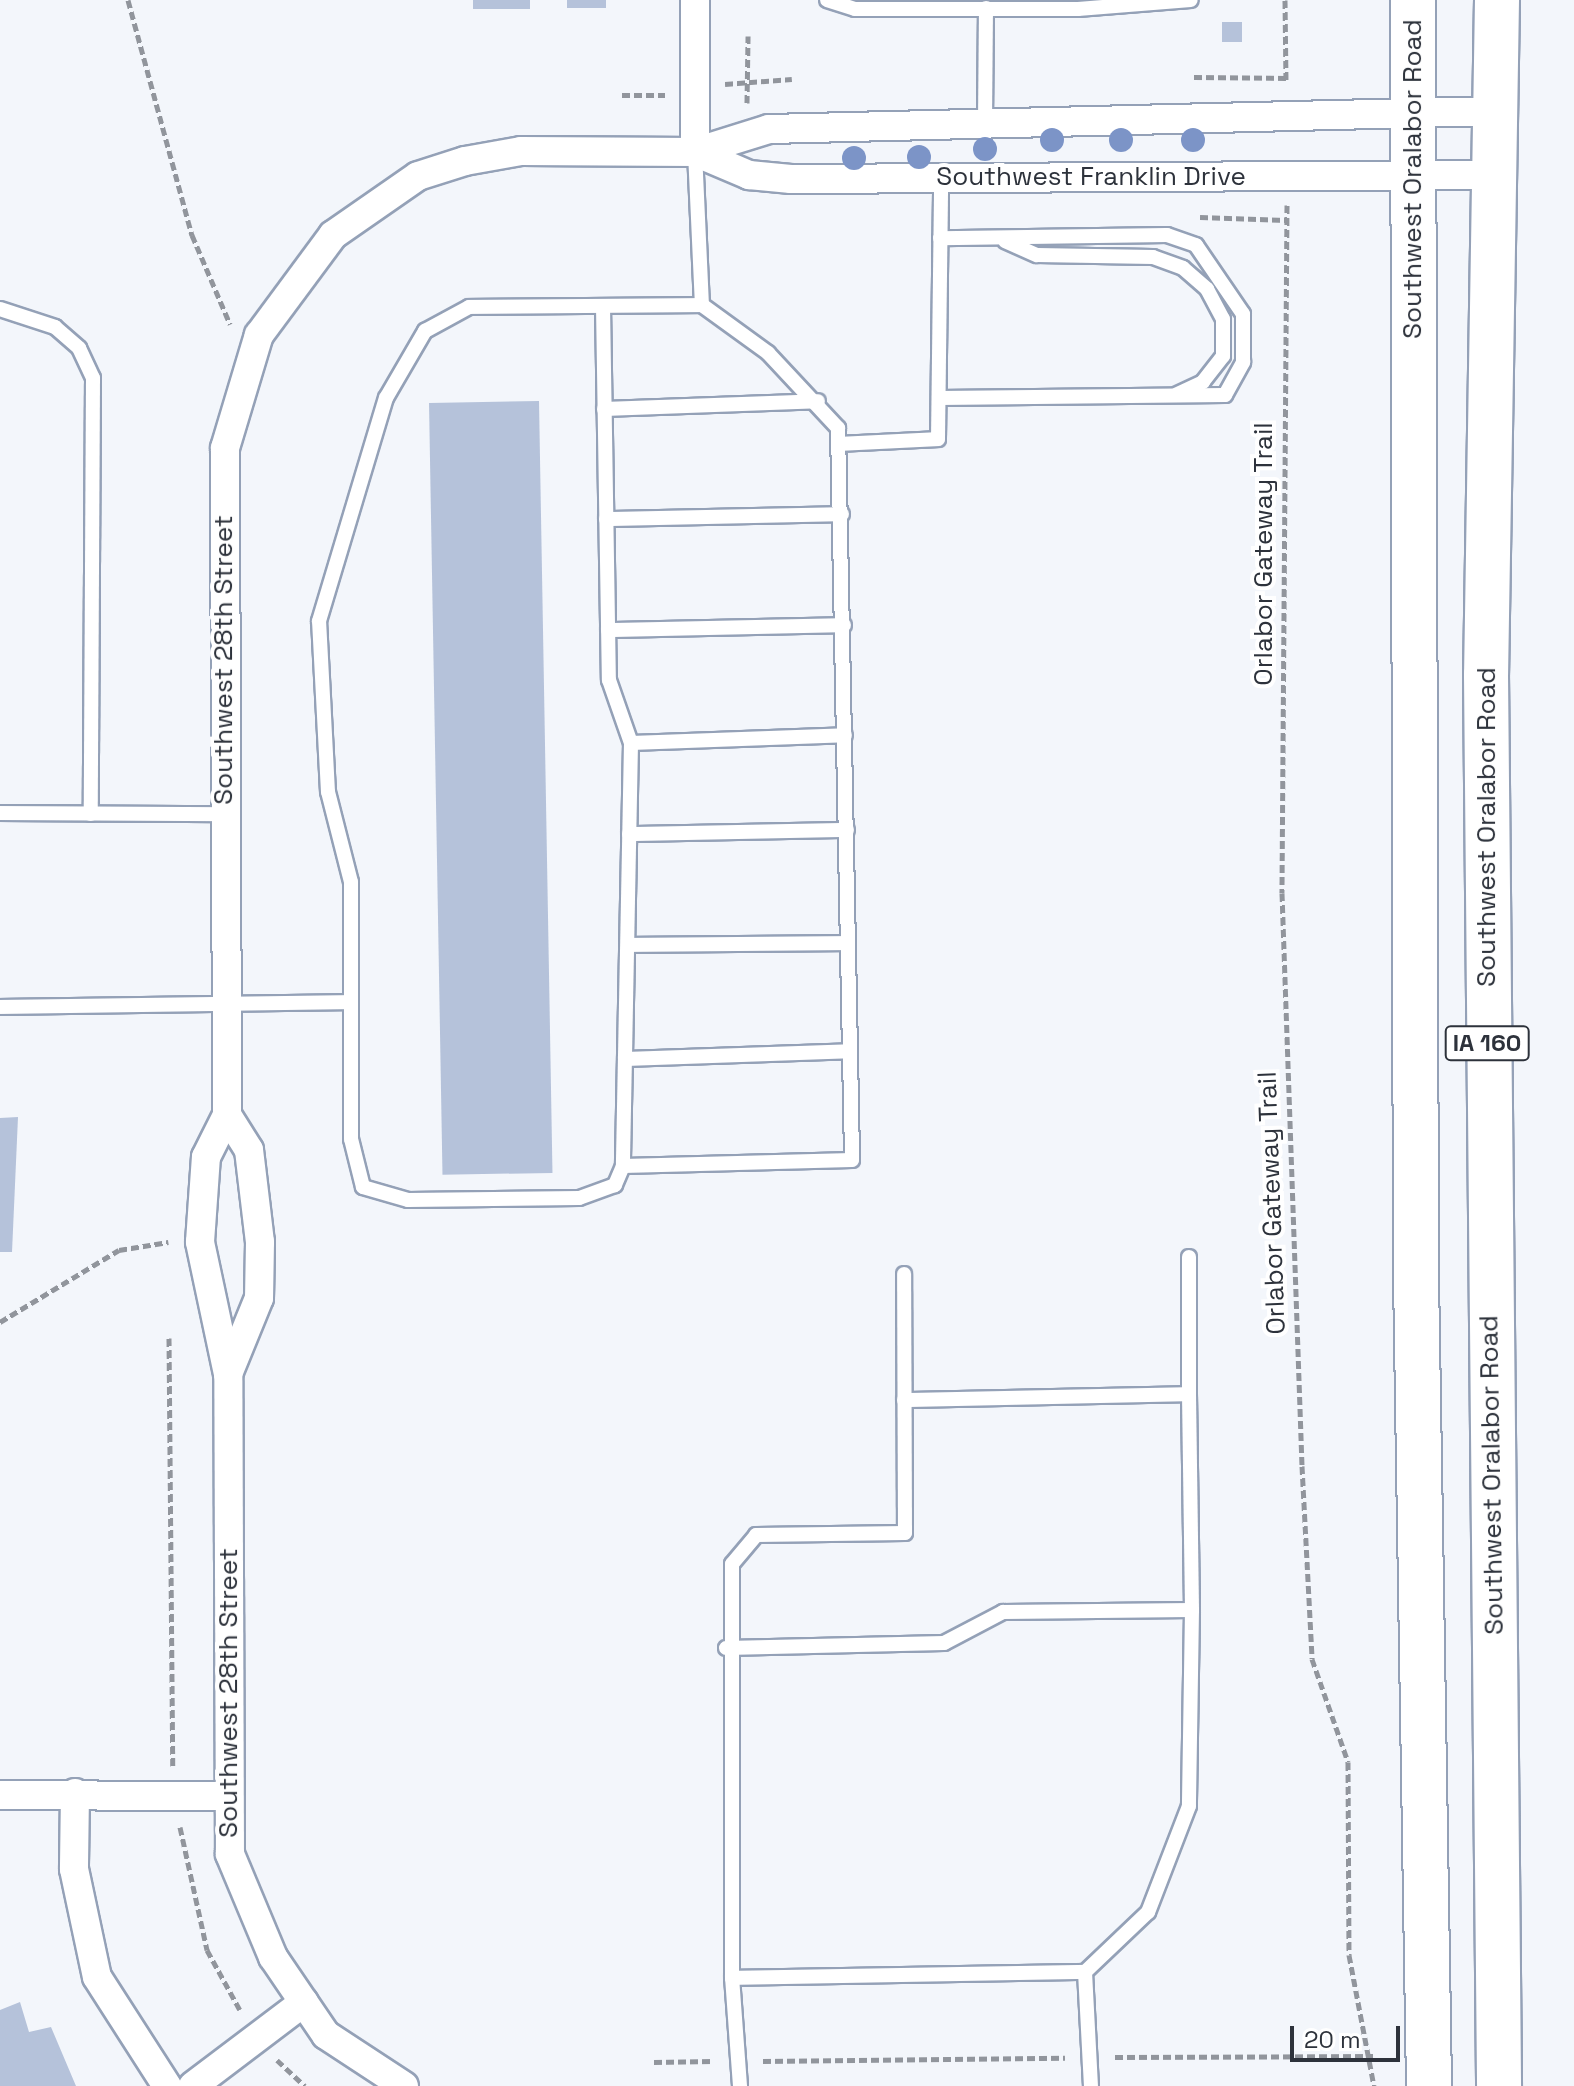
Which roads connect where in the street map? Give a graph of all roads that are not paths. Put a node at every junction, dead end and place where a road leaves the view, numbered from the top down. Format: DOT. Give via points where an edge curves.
graph roads {
  1 [pos="695,0"];
  2 [pos="827,0"];
  3 [pos="1191,0"];
  4 [pos="1413,0"];
  5 [pos="1497,0"];
  6 [pos="986,8"];
  7 [pos="1494,111"];
  8 [pos="1413,112"];
  9 [pos="985,121"];
  10 [pos="695,152"];
  11 [pos="1493,175"];
  12 [pos="1413,177"];
  13 [pos="941,178"];
  14 [pos="333,235"];
  15 [pos="940,238"];
  16 [pos="1002,240"];
  17 [pos="702,305"];
  18 [pos="603,306"];
  19 [pos="0,309"];
  20 [pos="939,398"];
  21 [pos="1170,398"];
  22 [pos="818,401"];
  23 [pos="604,409"];
  24 [pos="840,444"];
  25 [pos="842,514"];
  26 [pos="606,519"];
  27 [pos="844,625"];
  28 [pos="608,630"];
  29 [pos="845,735"];
  30 [pos="631,743"];
  31 [pos="0,813"];
  32 [pos="91,814"];
  33 [pos="225,814"];
  34 [pos="847,830"];
  35 [pos="629,834"];
  36 [pos="848,943"];
  37 [pos="628,945"];
  38 [pos="350,1002"];
  39 [pos="225,1005"];
  40 [pos="0,1007"];
  41 [pos="850,1051"];
  42 [pos="625,1059"];
  43 [pos="227,1115"];
  44 [pos="623,1166"];
  45 [pos="1189,1257"];
  46 [pos="904,1274"];
  47 [pos="228,1374"];
  48 [pos="1189,1394"];
  49 [pos="904,1400"];
  50 [pos="1192,1610"];
  51 [pos="726,1648"];
  52 [pos="75,1793"];
  53 [pos="0,1795"];
  54 [pos="227,1796"];
  55 [pos="1085,1972"];
  56 [pos="732,1978"];
  57 [pos="304,2002"];
  58 [pos="167,2086"];
  59 [pos="193,2086"];
  60 [pos="404,2086"];
  61 [pos="740,2086"];
  62 [pos="1091,2086"];
  63 [pos="1429,2086"];
  64 [pos="1499,2086"];
  1 -- 10 [label="street"];
  2 -- 6 [label="lane" via="855,9"];
  3 -- 6 [label="lane"];
  4 -- 8 [label="main road, Southwest Oralabor Road / IA 160"];
  5 -- 7 [label="main road, Southwest Oralabor Road / IA 160"];
  6 -- 9 [label="lane"];
  7 -- 8 [label="street, Southwest Franklin Drive"];
  7 -- 11 [label="main road, Southwest Oralabor Road / IA 160"];
  8 -- 9 [label="street, Southwest Franklin Drive"];
  8 -- 12 [label="main road, Southwest Oralabor Road / IA 160"];
  9 -- 10 [label="street, Southwest Franklin Drive" via="769,129"];
  10 -- 13 [label="street, Southwest Franklin Drive" via="749,175"];
  10 -- 14 [label="street, Southwest Franklin Drive" via="521,151 465,161 418,176"];
  10 -- 17 [label="lane"];
  11 -- 12 [label="street, Southwest Franklin Drive"];
  11 -- 64 [label="main road, Southwest Oralabor Road / IA 160" via="1488,1099"];
  12 -- 13 [label="street, Southwest Franklin Drive"];
  12 -- 63 [label="main road, Southwest Oralabor Road / IA 160" via="1416,1276"];
  13 -- 15 [label="lane"];
  14 -- 33 [label="street, Southwest 28th Street" via="282,295 252,355 225,448"];
  15 -- 16 [label="lane"];
  15 -- 20 [label="lane"];
  16 -- 21 [label="lane" via="1037,255 1153,257 1183,268 1207,289 1223,319 1223,356 1203,382"];
  16 -- 21 [label="lane" via="1167,235 1196,245 1243,314 1243,362 1225,395"];
  17 -- 18 [label="lane"];
  17 -- 22 [label="lane"];
  18 -- 23 [label="lane"];
  18 -- 38 [label="lane" via="469,307 425,331 386,398 319,621 328,792 351,882"];
  19 -- 32 [label="lane" via="55,327 79,348 93,378"];
  20 -- 21 [label="lane"];
  20 -- 24 [label="lane" via="938,439"];
  22 -- 23 [label="lane"];
  22 -- 24 [label="lane" via="838,428"];
  23 -- 26 [label="lane"];
  24 -- 25 [label="lane"];
  25 -- 26 [label="lane"];
  25 -- 27 [label="lane"];
  26 -- 28 [label="lane"];
  27 -- 28 [label="lane"];
  27 -- 29 [label="lane"];
  28 -- 30 [label="lane" via="609,680"];
  29 -- 30 [label="lane"];
  29 -- 34 [label="lane"];
  30 -- 35 [label="lane"];
  31 -- 32 [label="lane"];
  32 -- 33 [label="lane"];
  33 -- 39 [label="street, Southwest 28th Street"];
  34 -- 35 [label="lane"];
  34 -- 36 [label="lane"];
  35 -- 37 [label="lane"];
  36 -- 37 [label="lane"];
  36 -- 41 [label="lane"];
  37 -- 42 [label="lane"];
  38 -- 39 [label="lane"];
  38 -- 44 [label="lane" via="351,1139 363,1187 408,1200 579,1198 615,1185"];
  39 -- 40 [label="lane"];
  39 -- 43 [label="street, Southwest 28th Street"];
  41 -- 42 [label="lane"];
  41 -- 44 [label="lane" via="852,1160"];
  42 -- 44 [label="lane"];
  43 -- 47 [label="street, Southwest 28th Street" via="206,1157 200,1242"];
  43 -- 47 [label="street, Southwest 28th Street" via="249,1150 260,1242 259,1298"];
  45 -- 48 [label="lane"];
  46 -- 49 [label="lane"];
  47 -- 54 [label="street, Southwest 28th Street"];
  48 -- 49 [label="lane"];
  48 -- 50 [label="lane"];
  49 -- 51 [label="lane" via="905,1533 756,1535 732,1564"];
  50 -- 51 [label="lane" via="1003,1612 944,1643"];
  50 -- 55 [label="lane" via="1189,1806 1148,1912"];
  51 -- 56 [label="lane"];
  52 -- 53 [label="street"];
  52 -- 54 [label="street"];
  52 -- 58 [label="street" via="74,1869 97,1977"];
  54 -- 57 [label="street, Southwest 28th Street" via="230,1854 273,1957"];
  55 -- 56 [label="lane"];
  55 -- 62 [label="lane"];
  56 -- 61 [label="lane"];
  57 -- 59 [label="street"];
  57 -- 60 [label="street, Southwest 28th Street" via="326,2035"];
}
